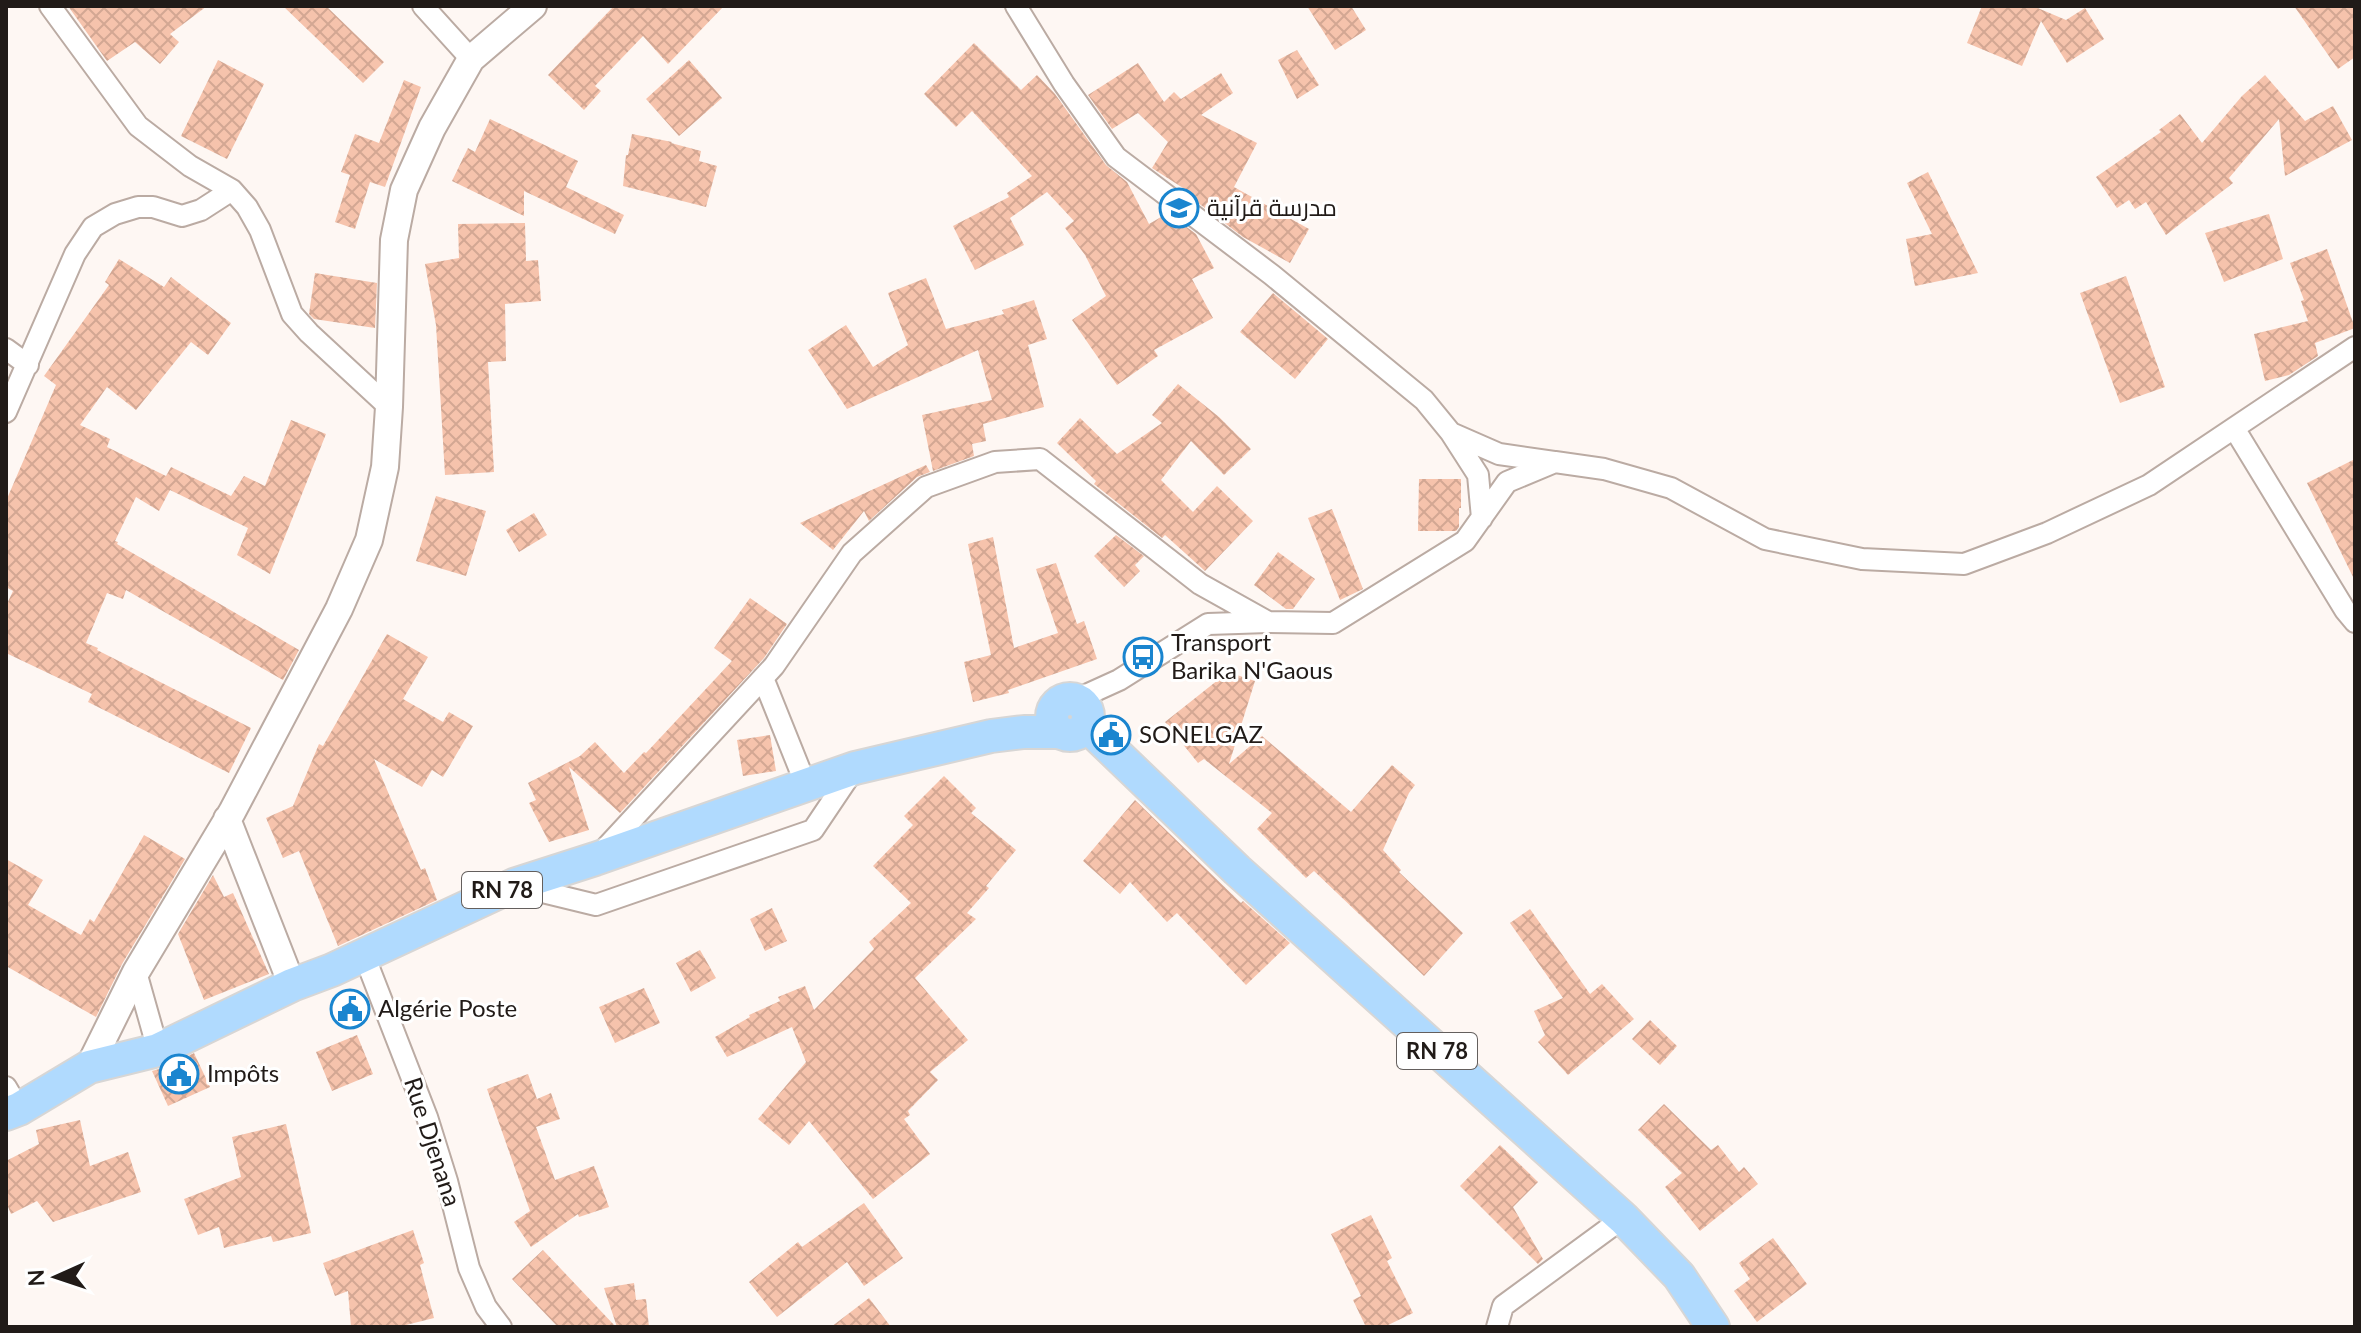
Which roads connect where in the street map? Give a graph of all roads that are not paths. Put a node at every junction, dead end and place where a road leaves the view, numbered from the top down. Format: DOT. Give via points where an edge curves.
graph roads {
  1 [pos="50,6"];
  2 [pos="423,6"];
  3 [pos="533,6"];
  4 [pos="1016,6"];
  5 [pos="471,59"];
  6 [pos="232,190"];
  7 [pos="2355,347"];
  8 [pos="6,349"];
  9 [pos="28,365"];
  10 [pos="389,407"];
  11 [pos="6,412"];
  12 [pos="2234,428"];
  13 [pos="1451,433"];
  14 [pos="1555,462"];
  15 [pos="1482,518"];
  16 [pos="1200,584"];
  17 [pos="1268,622"];
  18 [pos="2355,622"];
  19 [pos="1208,624"];
  20 [pos="763,678"];
  21 [pos="1072,719"];
  22 [pos="855,768"];
  23 [pos="806,785"];
  24 [pos="227,819"];
  25 [pos="595,859"];
  26 [pos="514,885"];
  27 [pos="364,955"];
  28 [pos="136,972"];
  29 [pos="292,985"];
  30 [pos="158,1050"];
  31 [pos="89,1067"];
  32 [pos="10,1104"];
  33 [pos="1623,1218"];
  34 [pos="501,1327"];
  35 [pos="1497,1327"];
  36 [pos="1713,1327"];
  1 -- 6 [label="street" via="138,126"];
  2 -- 5 [label="street"];
  3 -- 5 [label="street"];
  4 -- 13 [label="street" via="1116,157 1412,390"];
  5 -- 10 [label="street" via="404,190 394,240"];
  6 -- 9 [label="street" via="182,216 138,207 93,227 75,254"];
  6 -- 10 [label="street" via="260,230 292,314"];
  7 -- 12 [label="street"];
  8 -- 9 [label="street"];
  9 -- 11 [label="street"];
  10 -- 24 [label="street" via="385,467 369,540 339,609"];
  12 -- 14 [label="street" via="2149,485 2047,533 1964,564 1862,559 1765,539 1671,488"];
  12 -- 18 [label="street"];
  13 -- 14 [label="street" via="1499,454"];
  13 -- 15 [label="street" via="1478,475"];
  14 -- 15 [label="street" via="1507,482"];
  15 -- 17 [label="street" via="1465,541 1333,623"];
  16 -- 17 [label="street"];
  16 -- 19 [label="street"];
  16 -- 20 [label="street" via="1040,459 995,462 926,487 852,553"];
  17 -- 19 [label="street"];
  19 -- 21 [label="street" via="1119,680"];
  20 -- 23 [label="street"];
  20 -- 25 [label="street"];
  21 -- 22 [label="main road, RN 78"];
  21 -- 33 [label="main road, RN 78"];
  22 -- 23 [label="main road, RN 78"];
  22 -- 26 [label="street" via="813,830 596,905"];
  23 -- 25 [label="main road, RN 78"];
  24 -- 28 [label="street"];
  24 -- 29 [label="street"];
  25 -- 26 [label="main road, RN 78"];
  26 -- 27 [label="main road, RN 78"];
  27 -- 29 [label="main road, RN 78"];
  27 -- 34 [label="street, Rue Djenana" via="427,1117 469,1268"];
  28 -- 30 [label="street"];
  28 -- 31 [label="street"];
  29 -- 30 [label="main road, RN 78"];
  30 -- 31 [label="main road, RN 78"];
  31 -- 32 [label="main road, RN 78"];
  33 -- 35 [label="street" via="1503,1306"];
  33 -- 36 [label="main road, RN 78" via="1679,1276"];
}
